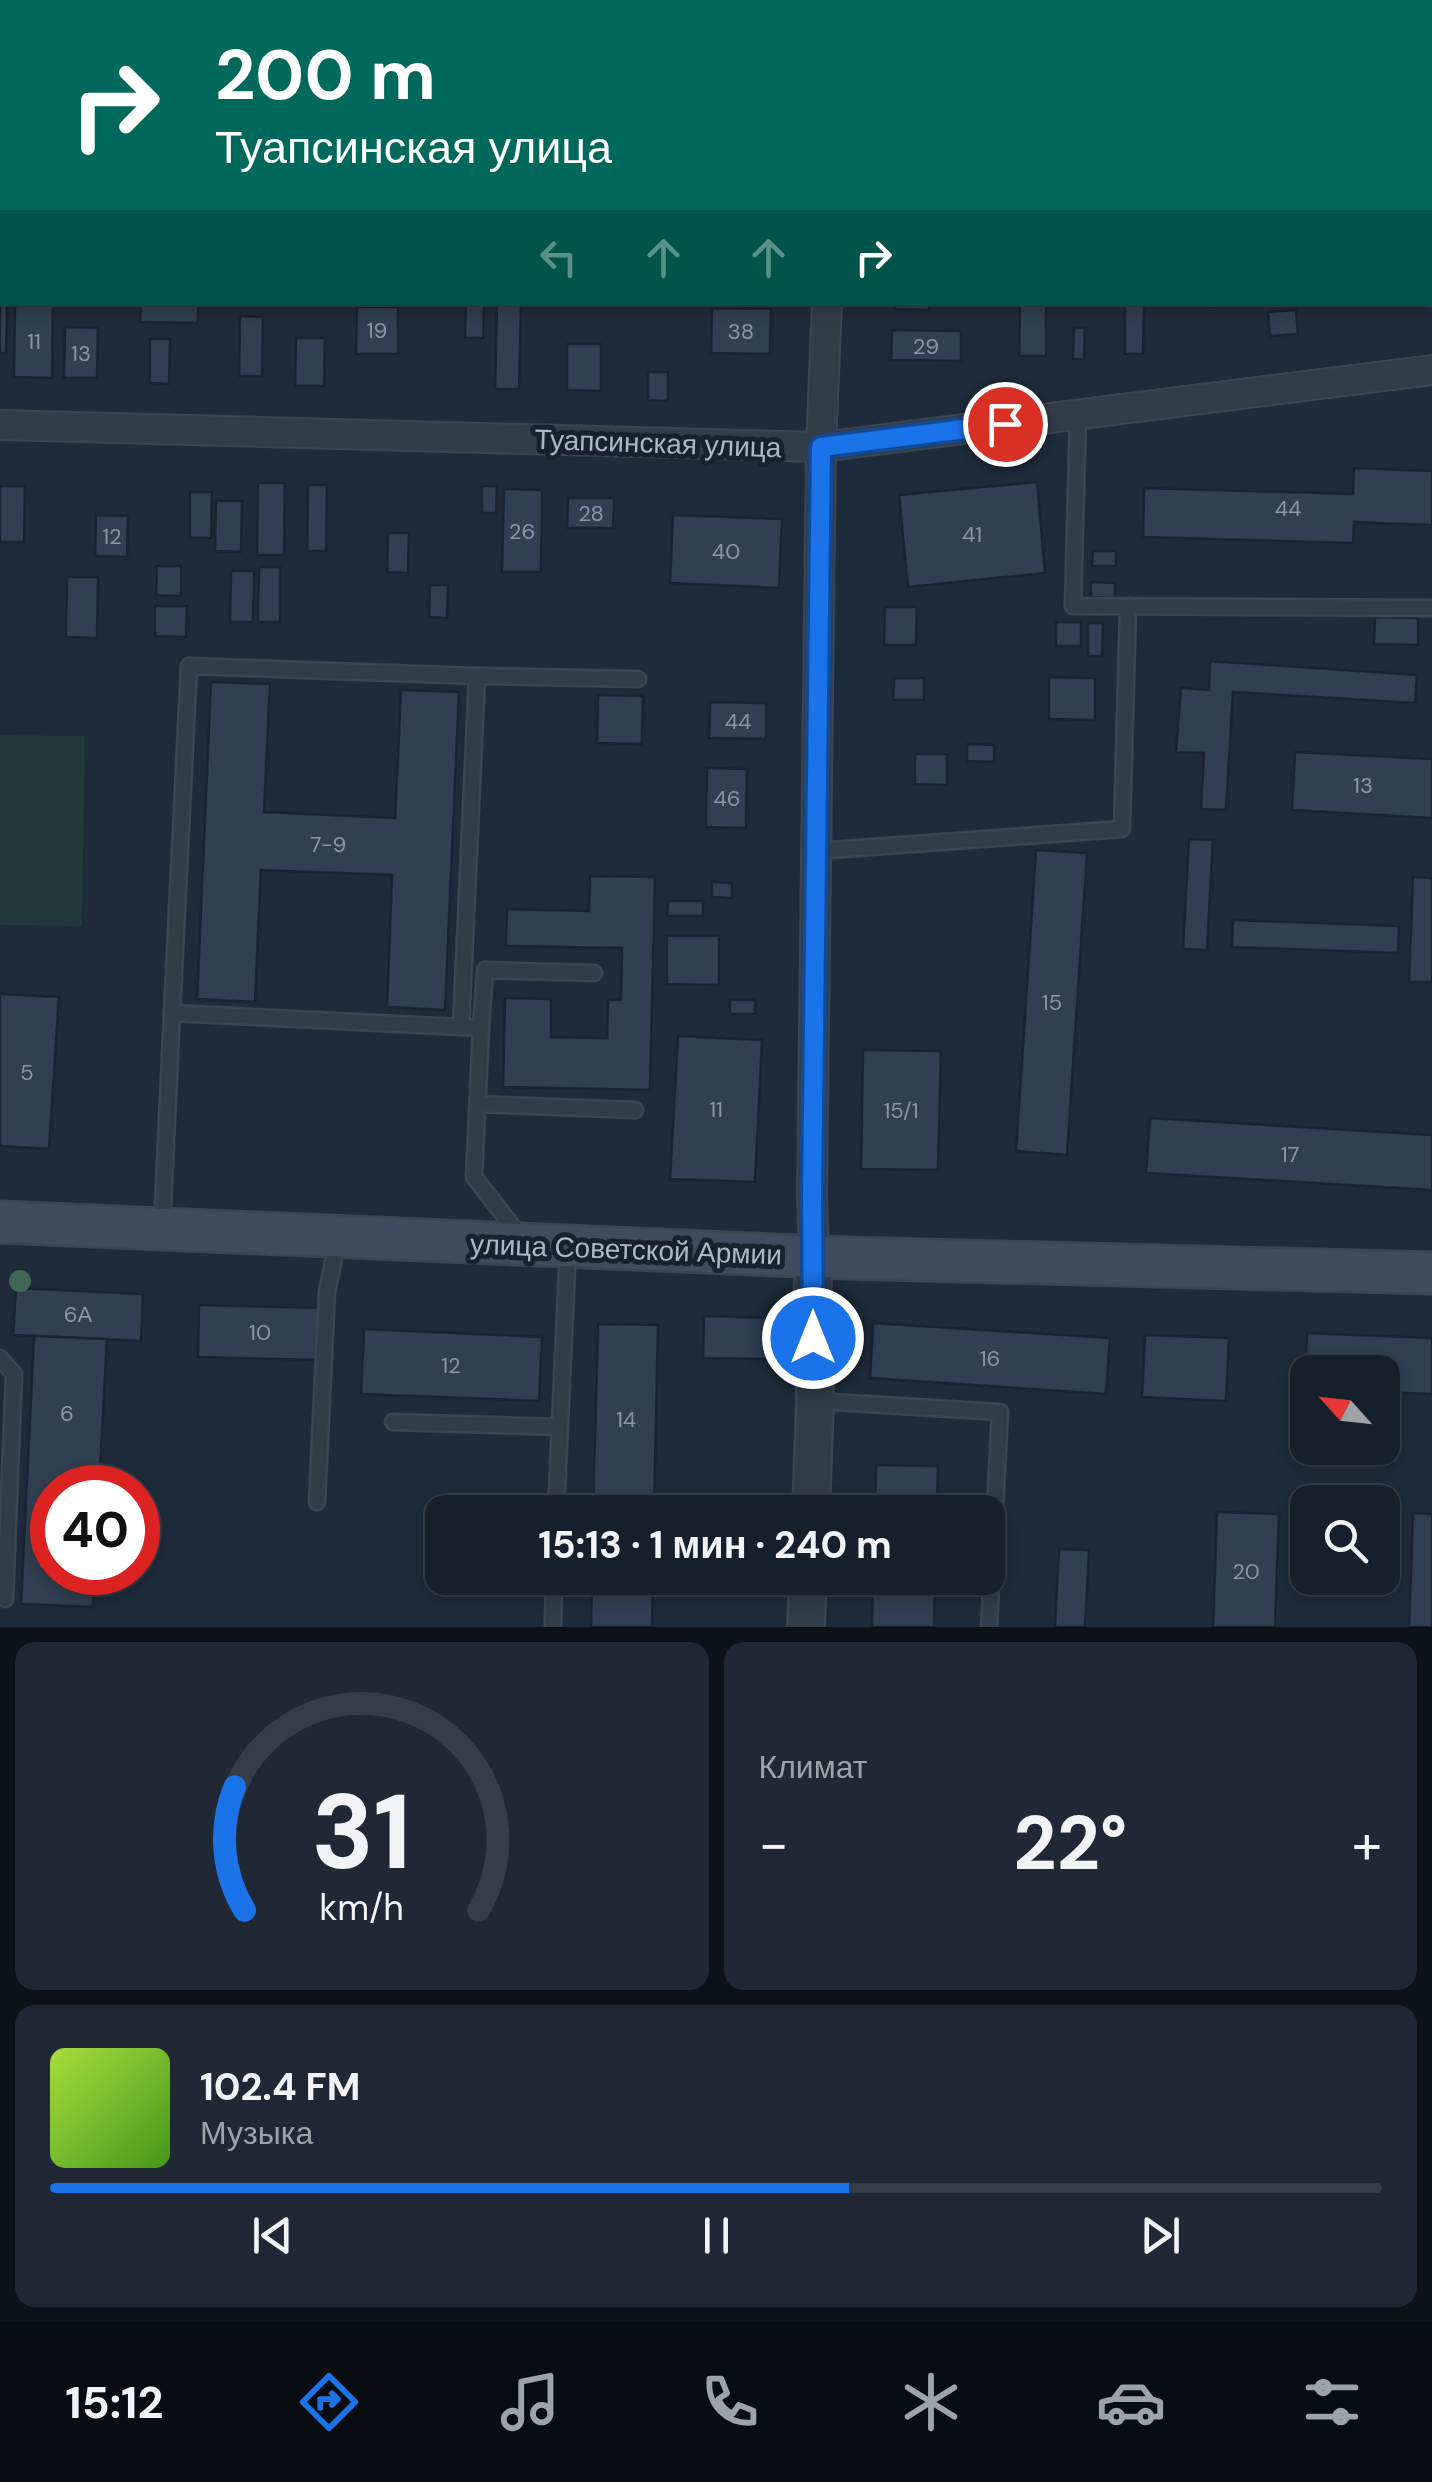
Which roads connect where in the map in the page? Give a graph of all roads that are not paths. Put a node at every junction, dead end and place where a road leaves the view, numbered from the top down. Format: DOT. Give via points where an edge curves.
graph roads {
  1 [pos="827,305"];
  2 [pos="1432,370"];
  3 [pos="1078,414"];
  4 [pos="0,425"];
  5 [pos="821,447"];
  6 [pos="1128,606"];
  7 [pos="1432,608"];
  8 [pos="477,676"];
  9 [pos="638,678"];
  10 [pos="816,851"];
  11 [pos="594,973"];
  12 [pos="172,1012"];
  13 [pos="461,1027"];
  14 [pos="481,1028"];
  15 [pos="478,1104"];
  16 [pos="635,1110"];
  17 [pos="0,1222"];
  18 [pos="162,1228"];
  19 [pos="338,1237"];
  20 [pos="527,1245"];
  21 [pos="568,1247"];
  22 [pos="814,1256"];
  23 [pos="1432,1273"];
  24 [pos="0,1358"];
  25 [pos="7,1393"];
  26 [pos="815,1401"];
  27 [pos="393,1422"];
  28 [pos="560,1426"];
  29 [pos="557,1495"];
  30 [pos="811,1495"];
  31 [pos="317,1502"];
  32 [pos="553,1595"];
  33 [pos="807,1595"];
  34 [pos="5,1599"];
  35 [pos="552,1627"];
  36 [pos="806,1627"];
  37 [pos="989,1627"];
  1 -- 5 [label="street"];
  2 -- 3 [label="street, Туапсинская улица"];
  3 -- 5 [label="street, Туапсинская улица"];
  3 -- 6 [label="lane" via="1073,606"];
  4 -- 5 [label="street, Туапсинская улица"];
  5 -- 10 [label="street"];
  6 -- 7 [label="lane"];
  6 -- 10 [label="lane" via="1122,829"];
  8 -- 9 [label="lane"];
  8 -- 12 [label="lane" via="189,666"];
  8 -- 13 [label="lane"];
  10 -- 22 [label="street"];
  11 -- 14 [label="lane" via="485,970"];
  12 -- 13 [label="lane"];
  12 -- 18 [label="lane"];
  13 -- 14 [label="lane"];
  14 -- 15 [label="lane"];
  15 -- 16 [label="lane"];
  15 -- 20 [label="lane" via="474,1177"];
  17 -- 18 [label="main road, улица Советской Армии"];
  18 -- 19 [label="main road, улица Советской Армии"];
  19 -- 20 [label="main road, улица Советской Армии"];
  19 -- 31 [label="lane" via="327,1292"];
  20 -- 21 [label="main road, улица Советской Армии"];
  21 -- 22 [label="main road, улица Советской Армии"];
  21 -- 28 [label="lane"];
  22 -- 23 [label="main road, улица Советской Армии"];
  22 -- 26 [label="street"];
  24 -- 25 [label="lane" via="14,1374"];
  25 -- 34 [label="lane"];
  26 -- 30 [label="street"];
  26 -- 37 [label="lane" via="1000,1412"];
  27 -- 28 [label="lane"];
  28 -- 29 [label="lane"];
  32 -- 35 [label="lane"];
  33 -- 36 [label="street"];
}
